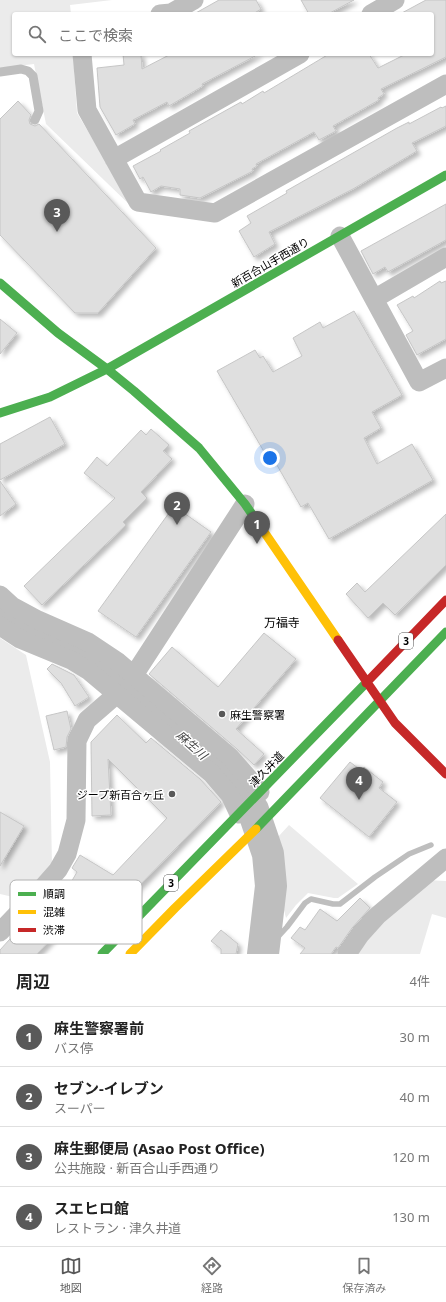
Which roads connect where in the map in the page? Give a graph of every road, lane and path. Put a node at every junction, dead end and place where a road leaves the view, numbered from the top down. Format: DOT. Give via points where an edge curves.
graph roads {
  1 [pos="194,0"];
  2 [pos="395,0"];
  3 [pos="173,12"];
  4 [pos="374,12"];
  5 [pos="82,56"];
  6 [pos="296,56"];
  7 [pos="0,72"];
  8 [pos="446,84"];
  9 [pos="35,120"];
  10 [pos="114,159"];
  11 [pos="446,175"];
  12 [pos="340,236"];
  13 [pos="446,257"];
  14 [pos="0,283"];
  15 [pos="374,299"];
  16 [pos="446,368"];
  17 [pos="107,369"];
  18 [pos="0,413"];
  19 [pos="245,504"];
  20 [pos="0,594"];
  21 [pos="446,600"];
  22 [pos="0,626"];
  23 [pos="446,632"];
  24 [pos="134,675"];
  25 [pos="366,682"];
  26 [pos="117,694"];
  27 [pos="140,698"];
  28 [pos="380,701"];
  29 [pos="446,774"];
  30 [pos="257,795"];
  31 [pos="240,813"];
  32 [pos="446,858"];
  33 [pos="49,880"];
  34 [pos="142,913"];
  35 [pos="10,921"];
  36 [pos="0,932"];
  37 [pos="142,941"];
  38 [pos="112,944"];
  39 [pos="140,944"];
  40 [pos="102,954"];
  41 [pos="130,954"];
  42 [pos="347,954"];
  1 -- 3 [label="street"];
  2 -- 4 [label="street"];
  5 -- 10 [label="street" via="87,110"];
  6 -- 10 [label="street"];
  7 -- 9 [label="lane" via="21,69 33,76 39,111"];
  8 -- 10 [label="street" via="215,213 138,202"];
  11 -- 12 [label="street, 新百合山手西通り"];
  12 -- 15 [label="street"];
  12 -- 17 [label="street, 新百合山手西通り"];
  13 -- 15 [label="street"];
  14 -- 17 [label="street" via="58,333"];
  15 -- 16 [label="street" via="419,382"];
  17 -- 18 [label="street, 新百合山手西通り" via="50,397"];
  17 -- 19 [label="street" via="199,448"];
  19 -- 24 [label="street"];
  19 -- 25 [label="street"];
  20 -- 24 [label="street" via="12,606 88,642"];
  21 -- 25 [label="street, 津久井道 / 3"];
  22 -- 26 [label="street" via="20,639 71,660"];
  23 -- 28 [label="street, 3"];
  24 -- 27 [label="street"];
  25 -- 28 [label="street"];
  25 -- 30 [label="street, 津久井道 / 3"];
  26 -- 27 [label="street"];
  26 -- 33 [label="street" via="87,720 77,741 76,820 68,854"];
  27 -- 30 [label="street" via="230,756 252,782"];
  27 -- 31 [label="street" via="212,774 230,795"];
  28 -- 29 [label="street" via="396,723"];
  28 -- 37 [label="street, 3" via="267,819"];
  30 -- 31 [label="street, 津久井道 / 3"];
  31 -- 34 [label="street, 津久井道 / 3"];
  32 -- 42 [label="street" via="378,915"];
  35 -- 36 [label="street"];
  38 -- 40 [label="street, 津久井道 / 3"];
  39 -- 41 [label="street, 3"];
}
